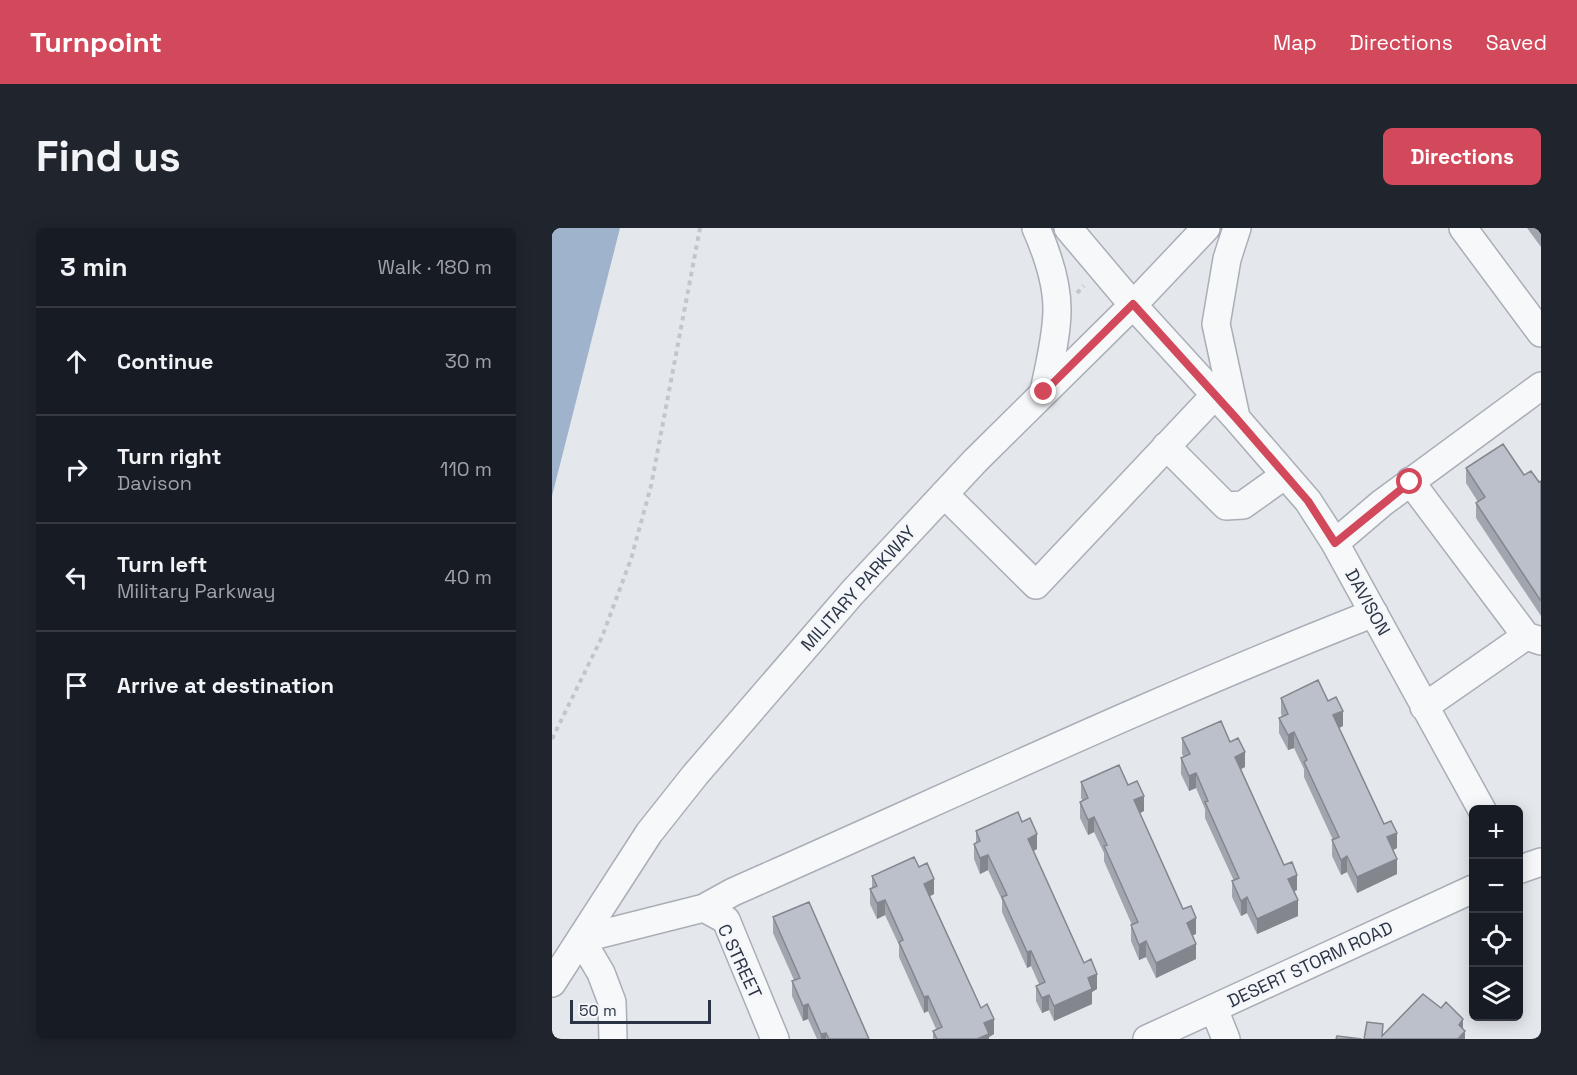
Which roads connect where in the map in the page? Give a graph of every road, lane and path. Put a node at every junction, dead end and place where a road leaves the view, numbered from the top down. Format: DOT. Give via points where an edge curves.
graph roads {
  1 [pos="700,228"];
  2 [pos="1038,228"];
  3 [pos="1068,228"];
  4 [pos="1206,228"];
  5 [pos="1237,228"];
  6 [pos="1463,228"];
  7 [pos="1133,304"];
  8 [pos="1536,315"];
  9 [pos="1541,386"];
  10 [pos="1044,392"];
  11 [pos="1215,394"];
  12 [pos="1236,418"];
  13 [pos="1166,447"];
  14 [pos="1285,475"];
  15 [pos="1410,482"];
  16 [pos="945,494"];
  17 [pos="1335,543"];
  18 [pos="1374,613"];
  19 [pos="1534,639"];
  20 [pos="1424,707"];
  21 [pos="552,739"];
  22 [pos="1479,805"];
  23 [pos="1541,862"];
  24 [pos="1523,868"];
  25 [pos="1469,891"];
  26 [pos="704,908"];
  27 [pos="581,939"];
  28 [pos="552,983"];
  29 [pos="1214,1009"];
  30 [pos="613,1039"];
  31 [pos="775,1039"];
  32 [pos="1147,1039"];
  33 [pos="1226,1039"];
  1 -- 21 [label="path" via="651,486 631,559 602,636"];
  2 -- 7 [label="street, DAVISON"];
  2 -- 10 [label="street" via="1053,276 1057,309"];
  3 -- 7 [label="street, DAVISON"];
  4 -- 7 [label="street, MILITARY PARKWAY"];
  5 -- 12 [label="street" via="1227,259 1216,324"];
  6 -- 8 [label="street"];
  7 -- 10 [label="street, MILITARY PARKWAY"];
  7 -- 11 [label="street, DAVISON"];
  9 -- 15 [label="street"];
  10 -- 16 [label="street, MILITARY PARKWAY"];
  11 -- 12 [label="street, DAVISON"];
  11 -- 13 [label="street"];
  12 -- 14 [label="street, DAVISON"];
  13 -- 14 [label="street" via="1226,506 1243,505"];
  13 -- 16 [label="street" via="1036,585"];
  14 -- 17 [label="street, DAVISON" via="1308,501"];
  15 -- 17 [label="street"];
  15 -- 19 [label="street"];
  16 -- 27 [label="street, MILITARY PARKWAY" via="852,593 695,776 649,833"];
  17 -- 18 [label="street, DAVISON"];
  18 -- 20 [label="street, DAVISON"];
  18 -- 26 [label="street" via="1139,710"];
  19 -- 20 [label="street"];
  20 -- 22 [label="street, DAVISON"];
  23 -- 24 [label="street"];
  25 -- 29 [label="street, DESERT STORM ROAD"];
  26 -- 27 [label="street, C STREET"];
  26 -- 31 [label="street, C STREET" via="726,920"];
  27 -- 28 [label="street, MILITARY PARKWAY"];
  27 -- 30 [label="street" via="612,1002"];
  29 -- 32 [label="street, DESERT STORM ROAD"];
  29 -- 33 [label="street"];
}
